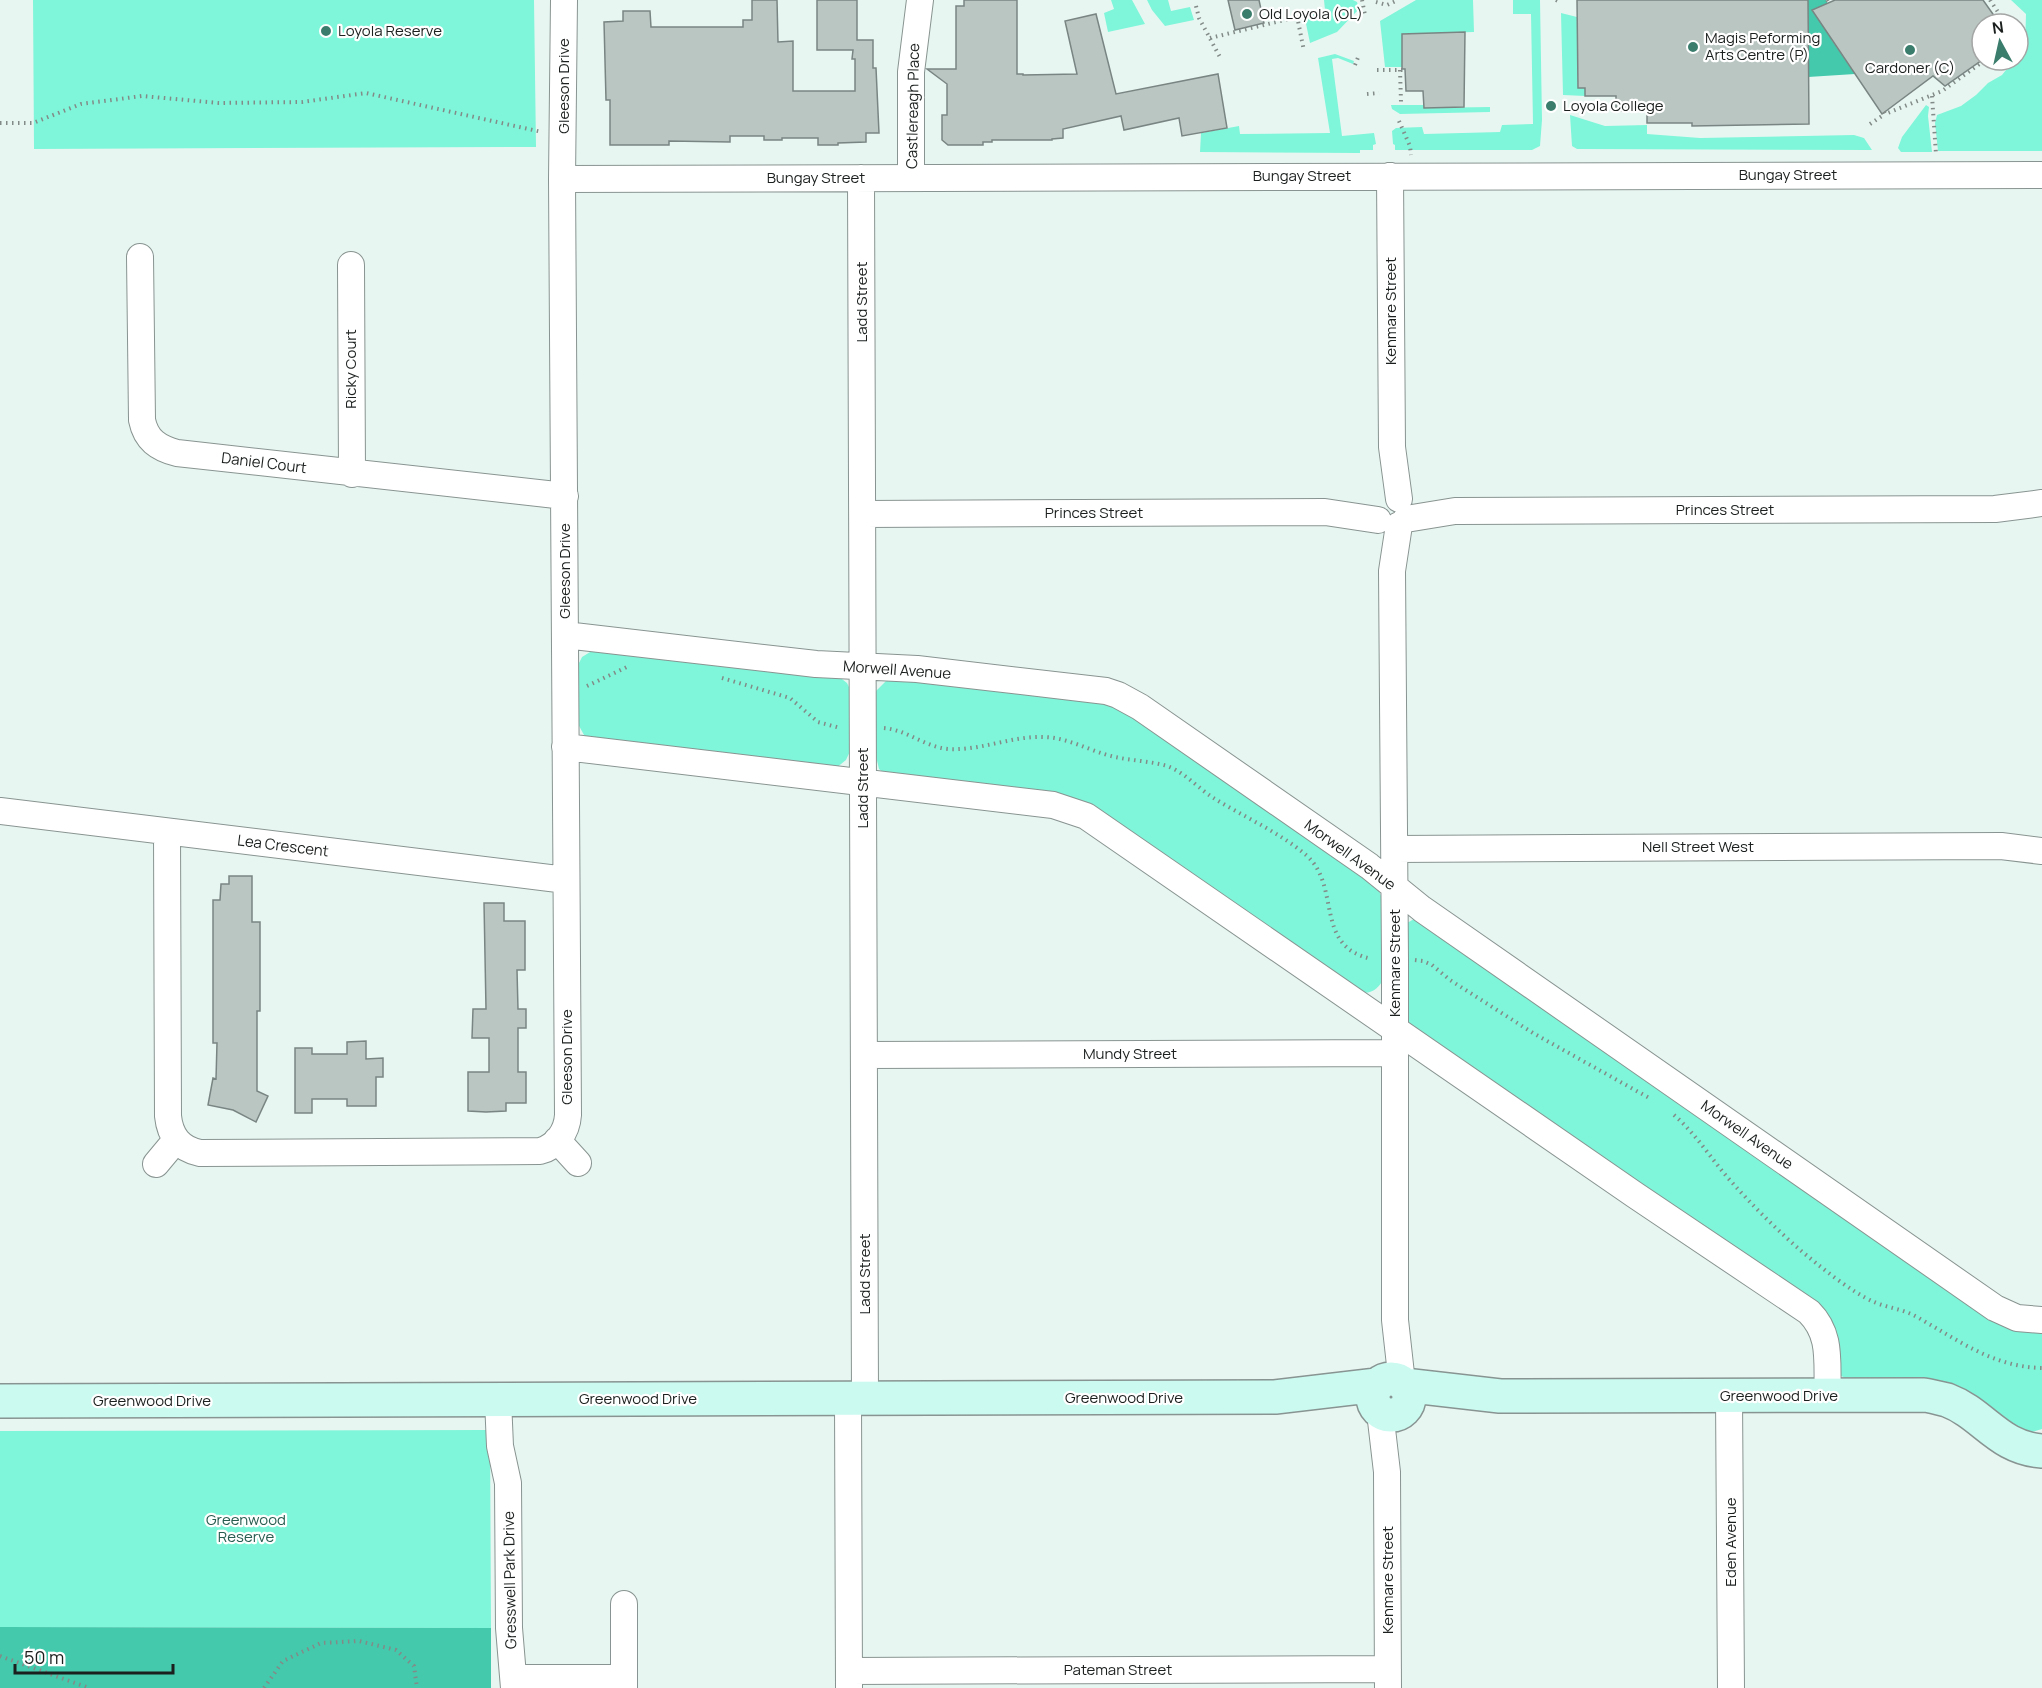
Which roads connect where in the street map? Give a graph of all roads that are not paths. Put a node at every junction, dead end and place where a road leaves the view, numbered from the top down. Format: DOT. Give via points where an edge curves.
graph roads {
  1 [pos="564,0"];
  2 [pos="920,0"];
  3 [pos="2042,175"];
  4 [pos="1390,176"];
  5 [pos="911,177"];
  6 [pos="861,178"];
  7 [pos="562,179"];
  8 [pos="140,257"];
  9 [pos="351,265"];
  10 [pos="352,474"];
  11 [pos="565,496"];
  12 [pos="2042,503"];
  13 [pos="1995,509"];
  14 [pos="1392,512"];
  15 [pos="863,514"];
  16 [pos="2042,515"];
  17 [pos="565,635"];
  18 [pos="863,666"];
  19 [pos="565,747"];
  20 [pos="863,783"];
  21 [pos="0,811"];
  22 [pos="167,832"];
  23 [pos="2042,838"];
  24 [pos="2001,846"];
  25 [pos="1395,849"];
  26 [pos="2042,852"];
  27 [pos="566,880"];
  28 [pos="1394,887"];
  29 [pos="1395,1040"];
  30 [pos="864,1055"];
  31 [pos="176,1140"];
  32 [pos="557,1140"];
  33 [pos="578,1163"];
  34 [pos="156,1164"];
  35 [pos="2042,1320"];
  36 [pos="1827,1395"];
  37 [pos="1730,1396"];
  38 [pos="1391,1397"];
  39 [pos="856,1399"];
  40 [pos="508,1400"];
  41 [pos="0,1401"];
  42 [pos="2042,1451"];
  43 [pos="624,1604"];
  44 [pos="1388,1679"];
  45 [pos="849,1680"];
  46 [pos="514,1683"];
  47 [pos="624,1683"];
  48 [pos="1731,1688"];
  1 -- 7 [label="street, Gleeson Drive"];
  2 -- 5 [label="street, Castlereagh Place" via="911,72"];
  3 -- 4 [label="street, Bungay Street"];
  4 -- 5 [label="street, Bungay Street"];
  4 -- 14 [label="street, Kenmare Street"];
  5 -- 6 [label="street, Bungay Street"];
  6 -- 7 [label="street, Bungay Street"];
  6 -- 15 [label="street, Ladd Street"];
  7 -- 11 [label="street, Gleeson Drive"];
  8 -- 10 [label="street, Daniel Court" via="141,420 151,441 177,453"];
  9 -- 10 [label="street, Ricky Court"];
  10 -- 11 [label="street, Daniel Court"];
  11 -- 17 [label="street, Gleeson Drive"];
  12 -- 13 [label="street, Princes Street"];
  13 -- 14 [label="street, Princes Street"];
  13 -- 16 [label="street, Princes Street"];
  14 -- 15 [label="street, Princes Street"];
  14 -- 25 [label="street, Kenmare Street"];
  15 -- 18 [label="street, Ladd Street"];
  17 -- 18 [label="street, Morwell Avenue"];
  17 -- 19 [label="street, Gleeson Drive"];
  18 -- 20 [label="street, Ladd Street"];
  18 -- 28 [label="street, Morwell Avenue" via="917,669 1118,695"];
  19 -- 20 [label="street"];
  19 -- 27 [label="street, Gleeson Drive"];
  20 -- 29 [label="street" via="1053,806 1086,816"];
  20 -- 30 [label="street, Ladd Street"];
  21 -- 22 [label="street, Lea Crescent"];
  22 -- 27 [label="street, Lea Crescent"];
  22 -- 31 [label="street" via="168,1116"];
  23 -- 24 [label="street, Nell Street West"];
  24 -- 25 [label="street, Nell Street West"];
  24 -- 26 [label="street, Nell Street West"];
  25 -- 28 [label="street, Kenmare Street"];
  27 -- 32 [label="street, Gleeson Drive" via="568,1115"];
  28 -- 29 [label="street, Kenmare Street"];
  28 -- 35 [label="street, Morwell Avenue" via="1995,1308 2017,1318"];
  29 -- 30 [label="street, Mundy Street"];
  29 -- 36 [label="street" via="1626,1188 1809,1312 1825,1335"];
  29 -- 38 [label="street, Kenmare Street" via="1395,1320"];
  30 -- 39 [label="street, Ladd Street"];
  31 -- 32 [label="street" via="190,1151 200,1153 540,1151"];
  31 -- 34 [label="street"];
  32 -- 33 [label="street"];
  36 -- 37 [label="street, Greenwood Drive"];
  36 -- 42 [label="street, Greenwood Drive" via="1934,1397 1959,1406 2018,1447"];
  37 -- 38 [label="street, Greenwood Drive"];
  37 -- 48 [label="street, Eden Avenue"];
  38 -- 39 [label="street, Greenwood Drive"];
  38 -- 44 [label="street, Kenmare Street" via="1387,1472"];
  39 -- 40 [label="street, Greenwood Drive"];
  39 -- 45 [label="street, Ladd Street"];
  40 -- 41 [label="street, Greenwood Drive"];
  40 -- 46 [label="street, Gresswell Park Drive" via="500,1446 508,1483 509,1628"];
  43 -- 47 [label="street, Gresswell Park Drive"];
  44 -- 45 [label="street, Pateman Street"];
  46 -- 47 [label="street, Gresswell Park Drive"];
}
